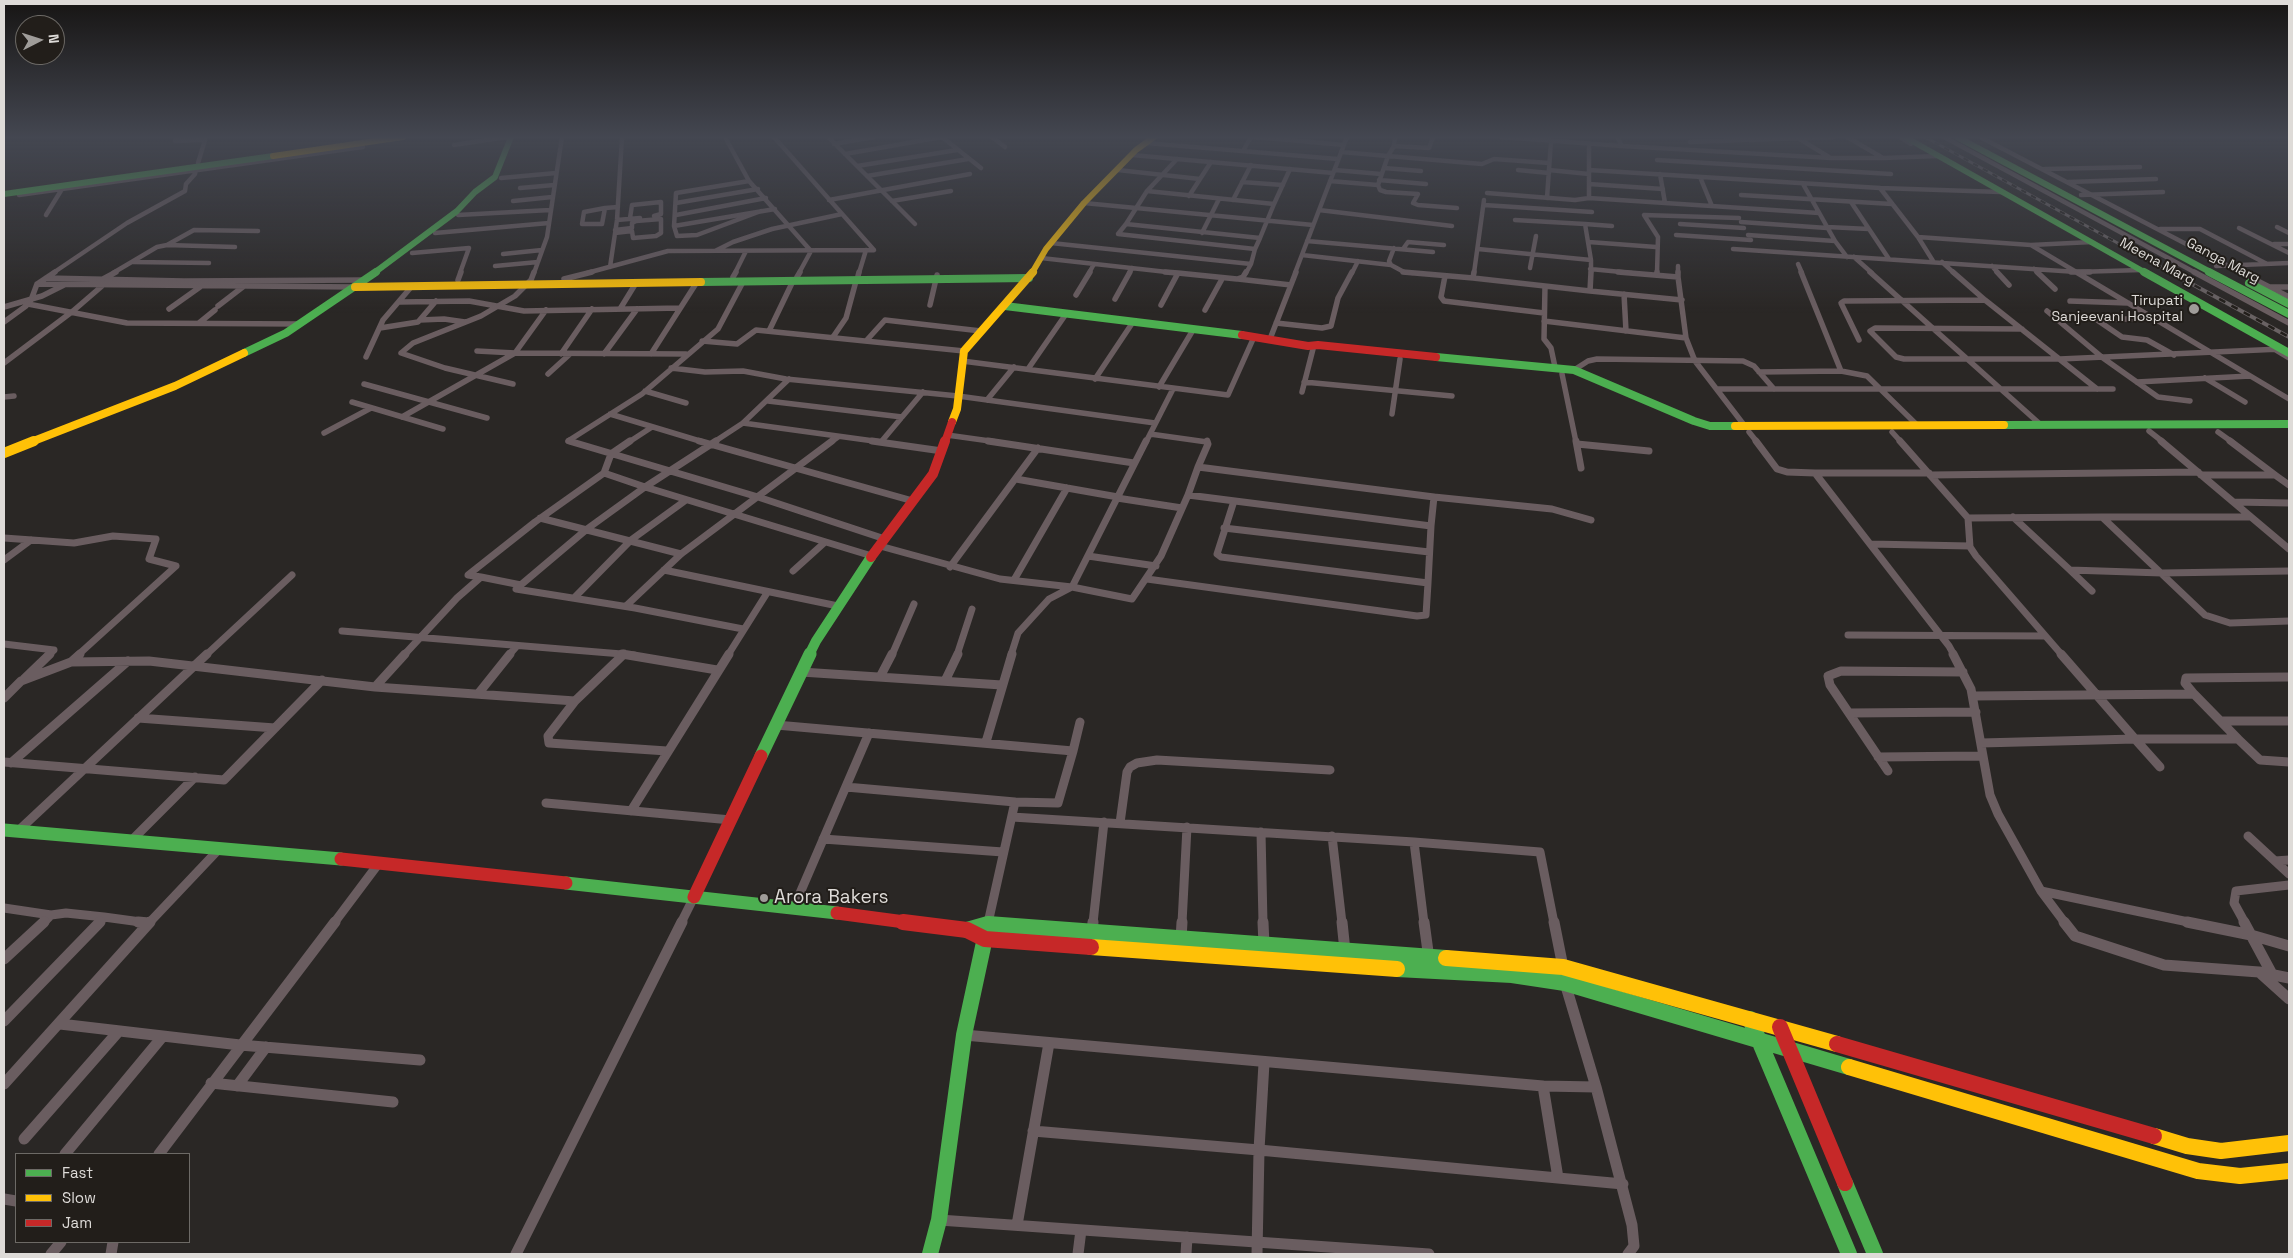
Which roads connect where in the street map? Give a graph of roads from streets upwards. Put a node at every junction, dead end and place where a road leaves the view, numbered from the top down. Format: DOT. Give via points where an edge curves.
graph roads {
  1 [pos="58,196"];
  2 [pos="176,196"];
  3 [pos="474,196"];
  4 [pos="481,196"];
  5 [pos="619,196"];
  6 [pos="676,196"];
  7 [pos="719,196"];
  8 [pos="764,196"];
  9 [pos="826,196"];
  10 [pos="851,196"];
  11 [pos="886,196"];
  12 [pos="920,196"];
  13 [pos="1092,196"];
  14 [pos="1145,196"];
  15 [pos="1189,196"];
  16 [pos="1235,196"];
  17 [pos="1278,196"];
  18 [pos="1324,196"];
  19 [pos="1417,196"];
  20 [pos="1519,196"];
  21 [pos="1664,196"];
  22 [pos="1708,196"];
  23 [pos="1754,196"];
  24 [pos="1810,196"];
  25 [pos="1886,196"];
  26 [pos="2006,196"];
  27 [pos="2014,196"];
  28 [pos="2053,196"];
  29 [pos="2067,196"];
  30 [pos="2087,196"];
  31 [pos="2087,196"];
  32 [pos="552,197"];
  33 [pos="766,198"];
  34 [pos="1219,198"];
  35 [pos="1547,198"];
  36 [pos="1589,198"];
  37 [pos="1812,199"];
  38 [pos="830,200"];
  39 [pos="1233,200"];
  40 [pos="513,201"];
  41 [pos="892,201"];
  42 [pos="1851,202"];
  43 [pos="676,203"];
  44 [pos="1084,203"];
  45 [pos="1665,203"];
  46 [pos="1274,204"];
  47 [pos="1892,204"];
  48 [pos="1712,206"];
  49 [pos="1731,207"];
  50 [pos="605,208"];
  51 [pos="618,208"];
  52 [pos="1457,208"];
  53 [pos="775,209"];
  54 [pos="1137,209"];
  55 [pos="550,210"];
  56 [pos="1319,210"];
  57 [pos="761,211"];
  58 [pos="1592,212"];
  59 [pos="1819,213"];
  60 [pos="46,214"];
  61 [pos="842,214"];
  62 [pos="458,215"];
  63 [pos="676,215"];
  64 [pos="1212,216"];
  65 [pos="630,218"];
  66 [pos="617,220"];
  67 [pos="1515,220"];
  68 [pos="1740,220"];
  69 [pos="1266,221"];
  70 [pos="549,223"];
  71 [pos="915,224"];
  72 [pos="1126,224"];
  73 [pos="1585,224"];
  74 [pos="1680,224"];
  75 [pos="788,225"];
  76 [pos="1313,225"];
  77 [pos="674,226"];
  78 [pos="1452,226"];
  79 [pos="1612,226"];
  80 [pos="1827,227"];
  81 [pos="2277,227"];
  82 [pos="1744,228"];
  83 [pos="2239,228"];
  84 [pos="1869,229"];
  85 [pos="2158,229"];
  86 [pos="632,230"];
  87 [pos="258,231"];
  88 [pos="615,232"];
  89 [pos="435,233"];
  90 [pos="1202,233"];
  91 [pos="2289,233"];
  92 [pos="1118,234"];
  93 [pos="1676,235"];
  94 [pos="1748,235"];
  95 [pos="1536,236"];
  96 [pos="1918,237"];
  97 [pos="1260,238"];
  98 [pos="1751,240"];
  99 [pos="1307,241"];
  100 [pos="1835,241"];
  101 [pos="1589,242"];
  102 [pos="2093,242"];
  103 [pos="1051,243"];
  104 [pos="2272,244"];
  105 [pos="2289,244"];
  106 [pos="168,245"];
  107 [pos="1444,245"];
  108 [pos="2031,245"];
  109 [pos="235,247"];
  110 [pos="1656,247"];
  111 [pos="1394,248"];
  112 [pos="1108,249"];
  113 [pos="1255,249"];
  114 [pos="1403,249"];
  115 [pos="1478,249"];
  116 [pos="1733,249"];
  117 [pos="542,250"];
  118 [pos="866,250"];
  119 [pos="1755,250"];
  120 [pos="746,251"];
  121 [pos="811,251"];
  122 [pos="713,252"];
  123 [pos="1433,252"];
  124 [pos="412,253"];
  125 [pos="2289,253"];
  126 [pos="503,254"];
  127 [pos="1534,254"];
  128 [pos="1302,255"];
  129 [pos="1846,256"];
  130 [pos="1854,257"];
  131 [pos="1041,258"];
  132 [pos="1889,259"];
  133 [pos="1591,260"];
  134 [pos="1358,261"];
  135 [pos="1933,261"];
  136 [pos="132,262"];
  137 [pos="538,262"];
  138 [pos="1942,262"];
  139 [pos="208,263"];
  140 [pos="2289,263"];
  141 [pos="1094,264"];
  142 [pos="1251,264"];
  143 [pos="1798,264"];
  144 [pos="2267,264"];
  145 [pos="1391,265"];
  146 [pos="495,266"];
  147 [pos="1678,266"];
  148 [pos="1992,266"];
  149 [pos="2221,266"];
  150 [pos="610,267"];
  151 [pos="1132,268"];
  152 [pos="1530,268"];
  153 [pos="1590,269"];
  154 [pos="2034,269"];
  155 [pos="2153,269"];
  156 [pos="2138,270"];
  157 [pos="2077,272"];
  158 [pos="1178,273"];
  159 [pos="1658,275"];
  160 [pos="1031,276"];
  161 [pos="1445,276"];
  162 [pos="937,277"];
  163 [pos="1678,277"];
  164 [pos="46,278"];
  165 [pos="1473,278"];
  166 [pos="564,279"];
  167 [pos="738,279"];
  168 [pos="795,279"];
  169 [pos="857,279"];
  170 [pos="1222,279"];
  171 [pos="1237,279"];
  172 [pos="458,280"];
  173 [pos="208,281"];
  174 [pos="250,281"];
  175 [pos="103,282"];
  176 [pos="697,282"];
  177 [pos="529,283"];
  178 [pos="636,283"];
  179 [pos="37,284"];
  180 [pos="66,284"];
  181 [pos="364,284"];
  182 [pos="418,284"];
  183 [pos="1291,285"];
  184 [pos="2010,285"];
  185 [pos="200,286"];
  186 [pos="1545,286"];
  187 [pos="243,287"];
  188 [pos="2256,287"];
  189 [pos="2268,287"];
  190 [pos="2289,287"];
  191 [pos="2055,289"];
  192 [pos="1590,291"];
  193 [pos="1624,294"];
  194 [pos="1076,295"];
  195 [pos="2289,297"];
  196 [pos="1115,299"];
  197 [pos="1682,300"];
  198 [pos="1986,300"];
  199 [pos="436,301"];
  200 [pos="1904,301"];
  201 [pos="2070,301"];
  202 [pos="30,302"];
  203 [pos="400,302"];
  204 [pos="2130,303"];
  205 [pos="2289,304"];
  206 [pos="930,305"];
  207 [pos="1161,305"];
  208 [pos="499,306"];
  209 [pos="1005,306"];
  210 [pos="4,307"];
  211 [pos="169,308"];
  212 [pos="680,308"];
  213 [pos="620,309"];
  214 [pos="637,309"];
  215 [pos="546,310"];
  216 [pos="592,310"];
  217 [pos="1205,310"];
  218 [pos="73,311"];
  219 [pos="2047,311"];
  220 [pos="1544,313"];
  221 [pos="1066,314"];
  222 [pos="2289,314"];
  223 [pos="2154,318"];
  224 [pos="420,320"];
  225 [pos="1544,321"];
  226 [pos="4,322"];
  227 [pos="467,322"];
  228 [pos="1133,322"];
  229 [pos="199,323"];
  230 [pos="1276,323"];
  231 [pos="2289,323"];
  232 [pos="300,324"];
  233 [pos="380,328"];
  234 [pos="1933,328"];
  235 [pos="2022,329"];
  236 [pos="1194,330"];
  237 [pos="769,331"];
  238 [pos="980,331"];
  239 [pos="1626,331"];
  240 [pos="832,337"];
  241 [pos="1254,337"];
  242 [pos="1686,338"];
  243 [pos="1270,339"];
  244 [pos="1859,340"];
  245 [pos="702,341"];
  246 [pos="866,341"];
  247 [pos="1310,347"];
  248 [pos="477,351"];
  249 [pos="2285,351"];
  250 [pos="515,353"];
  251 [pos="561,354"];
  252 [pos="570,354"];
  253 [pos="604,354"];
  254 [pos="652,354"];
  255 [pos="686,354"];
  256 [pos="2214,354"];
  257 [pos="2174,355"];
  258 [pos="963,356"];
  259 [pos="366,357"];
  260 [pos="2103,358"];
  261 [pos="1400,359"];
  262 [pos="1967,359"];
  263 [pos="2060,360"];
  264 [pos="1695,361"];
  265 [pos="4,363"];
  266 [pos="1014,367"];
  267 [pos="671,368"];
  268 [pos="1028,368"];
  269 [pos="1558,370"];
  270 [pos="1574,370"];
  271 [pos="1841,371"];
  272 [pos="1759,372"];
  273 [pos="548,374"];
  274 [pos="475,375"];
  275 [pos="2251,376"];
  276 [pos="2205,378"];
  277 [pos="790,379"];
  278 [pos="1095,379"];
  279 [pos="1304,382"];
  280 [pos="2137,382"];
  281 [pos="364,384"];
  282 [pos="513,384"];
  283 [pos="1159,387"];
  284 [pos="1173,388"];
  285 [pos="1717,389"];
  286 [pos="1774,389"];
  287 [pos="1881,389"];
  288 [pos="2000,389"];
  289 [pos="2097,389"];
  290 [pos="2113,389"];
  291 [pos="1395,390"];
  292 [pos="646,391"];
  293 [pos="923,392"];
  294 [pos="1302,392"];
  295 [pos="4,396"];
  296 [pos="14,396"];
  297 [pos="958,396"];
  298 [pos="1452,396"];
  299 [pos="2289,398"];
  300 [pos="987,400"];
  301 [pos="768,401"];
  302 [pos="2190,401"];
  303 [pos="352,402"];
  304 [pos="428,402"];
  305 [pos="2245,402"];
  306 [pos="686,403"];
  307 [pos="371,408"];
  308 [pos="610,414"];
  309 [pos="1392,414"];
  310 [pos="402,417"];
  311 [pos="487,418"];
  312 [pos="902,418"];
  313 [pos="743,423"];
  314 [pos="1155,423"];
  315 [pos="1916,424"];
  316 [pos="2041,424"];
  317 [pos="2289,424"];
  318 [pos="652,427"];
  319 [pos="1746,428"];
  320 [pos="442,429"];
  321 [pos="1892,432"];
  322 [pos="2149,432"];
  323 [pos="2218,432"];
  324 [pos="2289,432"];
  325 [pos="324,433"];
  326 [pos="1150,434"];
  327 [pos="948,435"];
  328 [pos="838,437"];
  329 [pos="881,442"];
  330 [pos="1577,444"];
  331 [pos="711,445"];
  332 [pos="1038,448"];
  333 [pos="942,451"];
  334 [pos="1649,451"];
  335 [pos="4,453"];
  336 [pos="611,454"];
  337 [pos="1134,463"];
  338 [pos="1198,467"];
  339 [pos="797,468"];
  340 [pos="1581,468"];
  341 [pos="671,472"];
  342 [pos="604,473"];
  343 [pos="1816,473"];
  344 [pos="1929,474"];
  345 [pos="2200,474"];
  346 [pos="2276,475"];
  347 [pos="1016,479"];
  348 [pos="2289,485"];
  349 [pos="645,487"];
  350 [pos="1068,488"];
  351 [pos="1188,496"];
  352 [pos="758,497"];
  353 [pos="1434,497"];
  354 [pos="1118,498"];
  355 [pos="686,500"];
  356 [pos="913,501"];
  357 [pos="1234,501"];
  358 [pos="2234,502"];
  359 [pos="2289,503"];
  360 [pos="1182,508"];
  361 [pos="733,515"];
  362 [pos="2102,517"];
  363 [pos="2251,517"];
  364 [pos="540,518"];
  365 [pos="1968,518"];
  366 [pos="2013,518"];
  367 [pos="1591,520"];
  368 [pos="1431,526"];
  369 [pos="1224,528"];
  370 [pos="587,529"];
  371 [pos="4,538"];
  372 [pos="31,540"];
  373 [pos="631,540"];
  374 [pos="824,543"];
  375 [pos="1870,544"];
  376 [pos="1970,546"];
  377 [pos="879,547"];
  378 [pos="2289,549"];
  379 [pos="1430,552"];
  380 [pos="681,554"];
  381 [pos="1088,556"];
  382 [pos="4,560"];
  383 [pos="1156,566"];
  384 [pos="950,567"];
  385 [pos="664,570"];
  386 [pos="793,570"];
  387 [pos="2070,570"];
  388 [pos="2289,571"];
  389 [pos="2162,573"];
  390 [pos="292,575"];
  391 [pos="481,577"];
  392 [pos="1148,579"];
  393 [pos="1014,580"];
  394 [pos="1428,583"];
  395 [pos="521,585"];
  396 [pos="1072,588"];
  397 [pos="2092,591"];
  398 [pos="767,592"];
  399 [pos="574,598"];
  400 [pos="914,604"];
  401 [pos="626,606"];
  402 [pos="838,606"];
  403 [pos="972,609"];
  404 [pos="2289,621"];
  405 [pos="743,629"];
  406 [pos="342,631"];
  407 [pos="1848,636"];
  408 [pos="1941,636"];
  409 [pos="2045,636"];
  410 [pos="423,637"];
  411 [pos="4,644"];
  412 [pos="517,646"];
  413 [pos="624,654"];
  414 [pos="128,661"];
  415 [pos="72,662"];
  416 [pos="194,665"];
  417 [pos="717,670"];
  418 [pos="801,672"];
  419 [pos="1963,672"];
  420 [pos="880,677"];
  421 [pos="2289,677"];
  422 [pos="322,680"];
  423 [pos="21,681"];
  424 [pos="945,682"];
  425 [pos="1002,685"];
  426 [pos="375,686"];
  427 [pos="478,694"];
  428 [pos="2095,694"];
  429 [pos="2194,694"];
  430 [pos="1973,696"];
  431 [pos="4,698"];
  432 [pos="575,701"];
  433 [pos="1976,712"];
  434 [pos="1849,713"];
  435 [pos="138,718"];
  436 [pos="2221,721"];
  437 [pos="2289,721"];
  438 [pos="1080,722"];
  439 [pos="776,725"];
  440 [pos="275,728"];
  441 [pos="869,733"];
  442 [pos="2238,738"];
  443 [pos="2135,740"];
  444 [pos="986,742"];
  445 [pos="1981,743"];
  446 [pos="666,751"];
  447 [pos="1073,751"];
  448 [pos="1878,756"];
  449 [pos="1982,756"];
  450 [pos="7,762"];
  451 [pos="2289,762"];
  452 [pos="2160,767"];
  453 [pos="84,769"];
  454 [pos="1330,770"];
  455 [pos="1888,771"];
  456 [pos="195,778"];
  457 [pos="846,787"];
  458 [pos="1015,802"];
  459 [pos="546,803"];
  460 [pos="1058,803"];
  461 [pos="631,811"];
  462 [pos="1012,817"];
  463 [pos="1054,819"];
  464 [pos="731,820"];
  465 [pos="1104,822"];
  466 [pos="1120,823"];
  467 [pos="1187,827"];
  468 [pos="4,830"];
  469 [pos="18,831"];
  470 [pos="1262,832"];
  471 [pos="1332,836"];
  472 [pos="2248,836"];
  473 [pos="823,838"];
  474 [pos="132,840"];
  475 [pos="1414,842"];
  476 [pos="220,848"];
  477 [pos="1002,852"];
  478 [pos="2289,860"];
  479 [pos="2275,861"];
  480 [pos="379,863"];
  481 [pos="2289,874"];
  482 [pos="2289,885"];
  483 [pos="2041,891"];
  484 [pos="694,897"];
  485 [pos="794,907"];
  486 [pos="4,908"];
  487 [pos="51,915"];
  488 [pos="104,917"];
  489 [pos="148,923"];
  490 [pos="988,924"];
  491 [pos="967,930"];
  492 [pos="1072,931"];
  493 [pos="1092,933"];
  494 [pos="2250,935"];
  495 [pos="985,939"];
  496 [pos="1181,940"];
  497 [pos="1069,946"];
  498 [pos="1264,946"];
  499 [pos="2289,946"];
  500 [pos="1345,950"];
  501 [pos="1429,958"];
  502 [pos="4,959"];
  503 [pos="1265,960"];
  504 [pos="1347,965"];
  505 [pos="1563,967"];
  506 [pos="1430,971"];
  507 [pos="2259,972"];
  508 [pos="2272,974"];
  509 [pos="2289,978"];
  510 [pos="1565,983"];
  511 [pos="2289,999"];
  512 [pos="1750,1019"];
  513 [pos="4,1021"];
  514 [pos="60,1024"];
  515 [pos="1780,1027"];
  516 [pos="118,1032"];
  517 [pos="964,1035"];
  518 [pos="163,1036"];
  519 [pos="1760,1040"];
  520 [pos="1048,1043"];
  521 [pos="240,1045"];
  522 [pos="266,1047"];
  523 [pos="1789,1049"];
  524 [pos="420,1060"];
  525 [pos="1264,1063"];
  526 [pos="211,1083"];
  527 [pos="4,1084"];
  528 [pos="237,1086"];
  529 [pos="1543,1086"];
  530 [pos="1596,1087"];
  531 [pos="393,1102"];
  532 [pos="1033,1131"];
  533 [pos="24,1139"];
  534 [pos="2289,1143"];
  535 [pos="1259,1150"];
  536 [pos="66,1153"];
  537 [pos="160,1153"];
  538 [pos="2289,1171"];
  539 [pos="1558,1178"];
  540 [pos="1622,1184"];
  541 [pos="939,1220"];
  542 [pos="1017,1225"];
  543 [pos="1081,1230"];
  544 [pos="1187,1237"];
  545 [pos="1258,1241"];
  546 [pos="60,1243"];
  547 [pos="1361,1251"];
  548 [pos="51,1254"];
  549 [pos="516,1254"];
  550 [pos="930,1254"];
  551 [pos="1078,1254"];
  552 [pos="1186,1254"];
  553 [pos="1257,1254"];
  554 [pos="1429,1254"];
  555 [pos="1628,1254"];
  556 [pos="1849,1254"];
  557 [pos="1875,1254"];
  1 -- 60 [label="street"];
  2 -- 164 [label="street" via="127,223"];
  3 -- 181 [label="street"];
  4 -- 62 [label="street"];
  5 -- 51 [label="street"];
  6 -- 43 [label="street"];
  7 -- 43 [label="street"];
  8 -- 33 [label="street"];
  9 -- 38 [label="street"];
  10 -- 38 [label="street"];
  11 -- 41 [label="street"];
  12 -- 41 [label="street"];
  13 -- 44 [label="street"];
  14 -- 54 [label="street"];
  15 -- 34 [label="street"];
  16 -- 39 [label="street"];
  17 -- 46 [label="street"];
  18 -- 56 [label="street"];
  19 -- 52 [label="street" via="1413,203 1418,205"];
  20 -- 35 [label="street"];
  21 -- 45 [label="street"];
  22 -- 48 [label="street"];
  23 -- 37 [label="street"];
  24 -- 37 [label="street"];
  25 -- 47 [label="street"];
  26 -- 102 [label="street, Meena Marg"];
  27 -- 102 [label="street, Meena Marg"];
  28 -- 231 [label="street"];
  29 -- 222 [label="street, Ganga Marg"];
  30 -- 85 [label="street"];
  31 -- 149 [label="street, Ganga Marg"];
  32 -- 40 [label="street"];
  32 -- 55 [label="street"];
  33 -- 53 [label="street"];
  33 -- 63 [label="street"];
  34 -- 39 [label="street"];
  34 -- 64 [label="street"];
  35 -- 36 [label="street"];
  36 -- 45 [label="street"];
  37 -- 42 [label="street"];
  37 -- 59 [label="street"];
  38 -- 61 [label="street"];
  39 -- 46 [label="street"];
  41 -- 71 [label="street"];
  42 -- 47 [label="street"];
  42 -- 84 [label="street"];
  43 -- 63 [label="street"];
  44 -- 54 [label="street"];
  44 -- 103 [label="street"];
  45 -- 48 [label="street"];
  46 -- 69 [label="street"];
  47 -- 96 [label="street"];
  48 -- 49 [label="street"];
  49 -- 59 [label="street"];
  49 -- 68 [label="street"];
  50 -- 50 [label="street" via="584,212 582,224 602,224"];
  50 -- 51 [label="street"];
  51 -- 66 [label="street"];
  53 -- 57 [label="street"];
  53 -- 75 [label="street"];
  54 -- 64 [label="street"];
  54 -- 72 [label="street"];
  55 -- 62 [label="street"];
  55 -- 70 [label="street"];
  56 -- 76 [label="street"];
  56 -- 78 [label="street"];
  57 -- 77 [label="street"];
  57 -- 77 [label="street" via="689,237 677,236"];
  58 -- 115 [label="street" via="1484,203"];
  59 -- 80 [label="street"];
  61 -- 75 [label="street"];
  61 -- 118 [label="street" via="874,250"];
  62 -- 89 [label="street"];
  63 -- 77 [label="street"];
  64 -- 69 [label="street"];
  64 -- 90 [label="street"];
  65 -- 65 [label="street" via="659,216 661,202 632,205"];
  65 -- 66 [label="street"];
  66 -- 88 [label="street"];
  67 -- 73 [label="street"];
  68 -- 80 [label="street"];
  68 -- 82 [label="street"];
  68 -- 110 [label="street" via="1646,214 1658,237"];
  69 -- 76 [label="street"];
  69 -- 97 [label="street"];
  70 -- 89 [label="street"];
  70 -- 117 [label="street"];
  72 -- 90 [label="street"];
  72 -- 92 [label="street"];
  73 -- 79 [label="street"];
  73 -- 101 [label="street"];
  74 -- 82 [label="street"];
  75 -- 121 [label="street"];
  75 -- 122 [label="street" via="733,242"];
  76 -- 99 [label="street"];
  80 -- 84 [label="street"];
  80 -- 100 [label="street"];
  81 -- 91 [label="street"];
  82 -- 94 [label="street"];
  83 -- 104 [label="street"];
  84 -- 132 [label="street"];
  85 -- 144 [label="street" via="2197,228"];
  85 -- 149 [label="street"];
  86 -- 86 [label="street" via="632,223 636,221 662,219 657,235 634,238"];
  86 -- 88 [label="street"];
  87 -- 106 [label="street" via="194,230"];
  88 -- 150 [label="street"];
  89 -- 124 [label="street"];
  90 -- 97 [label="street"];
  92 -- 112 [label="street"];
  92 -- 113 [label="street"];
  93 -- 98 [label="street"];
  94 -- 98 [label="street"];
  94 -- 100 [label="street"];
  95 -- 127 [label="street"];
  96 -- 108 [label="street"];
  96 -- 135 [label="street"];
  97 -- 113 [label="street"];
  98 -- 119 [label="street"];
  99 -- 111 [label="street"];
  99 -- 128 [label="street"];
  100 -- 129 [label="street"];
  101 -- 110 [label="street"];
  101 -- 133 [label="street"];
  102 -- 108 [label="street"];
  102 -- 155 [label="street, Meena Marg"];
  102 -- 156 [label="street, Meena Marg"];
  103 -- 112 [label="street"];
  103 -- 131 [label="street"];
  104 -- 105 [label="street"];
  104 -- 125 [label="street"];
  106 -- 109 [label="street"];
  106 -- 136 [label="street" via="157,247"];
  107 -- 114 [label="street" via="1408,242"];
  108 -- 157 [label="street"];
  110 -- 159 [label="street"];
  111 -- 114 [label="street"];
  111 -- 145 [label="street" via="1389,261"];
  112 -- 142 [label="street"];
  113 -- 142 [label="street"];
  114 -- 123 [label="street"];
  115 -- 127 [label="street"];
  115 -- 165 [label="street"];
  116 -- 119 [label="street"];
  117 -- 126 [label="street"];
  117 -- 137 [label="street"];
  118 -- 121 [label="street"];
  118 -- 169 [label="street"];
  119 -- 129 [label="street"];
  120 -- 121 [label="street"];
  120 -- 122 [label="street"];
  120 -- 167 [label="street"];
  121 -- 168 [label="street"];
  122 -- 150 [label="street" via="668,251"];
  124 -- 172 [label="street" via="470,248"];
  124 -- 181 [label="street"];
  127 -- 133 [label="street"];
  127 -- 152 [label="street"];
  128 -- 134 [label="street"];
  128 -- 183 [label="street"];
  129 -- 130 [label="street"];
  130 -- 132 [label="street"];
  130 -- 200 [label="street"];
  131 -- 141 [label="street"];
  131 -- 160 [label="street"];
  132 -- 135 [label="street"];
  133 -- 153 [label="street"];
  134 -- 145 [label="street"];
  134 -- 230 [label="street" via="1338,298 1331,326"];
  135 -- 138 [label="street"];
  136 -- 139 [label="street"];
  136 -- 175 [label="street"];
  137 -- 146 [label="street"];
  137 -- 177 [label="street"];
  138 -- 148 [label="street"];
  138 -- 198 [label="street"];
  140 -- 144 [label="street"];
  141 -- 151 [label="street"];
  141 -- 194 [label="street"];
  142 -- 171 [label="street" via="1243,277"];
  143 -- 271 [label="street"];
  144 -- 149 [label="street"];
  145 -- 161 [label="street" via="1404,272"];
  147 -- 163 [label="street"];
  148 -- 154 [label="street"];
  148 -- 184 [label="street"];
  149 -- 188 [label="street, Ganga Marg"];
  149 -- 189 [label="street"];
  150 -- 166 [label="street"];
  151 -- 158 [label="street"];
  151 -- 196 [label="street"];
  153 -- 159 [label="street"];
  153 -- 192 [label="street"];
  154 -- 157 [label="street"];
  154 -- 191 [label="street"];
  155 -- 156 [label="street"];
  155 -- 249 [label="street, Meena Marg"];
  156 -- 157 [label="street"];
  156 -- 249 [label="street, Meena Marg"];
  157 -- 204 [label="street"];
  158 -- 170 [label="street"];
  158 -- 207 [label="street"];
  159 -- 163 [label="street"];
  160 -- 162 [label="street"];
  160 -- 209 [label="street"];
  161 -- 165 [label="street"];
  161 -- 220 [label="street" via="1441,297 1444,301"];
  162 -- 169 [label="street"];
  162 -- 206 [label="street"];
  163 -- 197 [label="street"];
  164 -- 175 [label="street"];
  164 -- 179 [label="street"];
  165 -- 186 [label="street"];
  166 -- 167 [label="street"];
  166 -- 177 [label="street"];
  167 -- 168 [label="street"];
  167 -- 176 [label="street"];
  167 -- 245 [label="street" via="718,328"];
  168 -- 169 [label="street"];
  168 -- 237 [label="street"];
  169 -- 240 [label="street" via="846,318"];
  170 -- 171 [label="street"];
  170 -- 217 [label="street"];
  171 -- 183 [label="street"];
  172 -- 177 [label="street"];
  172 -- 182 [label="street"];
  173 -- 174 [label="street"];
  173 -- 175 [label="street"];
  173 -- 185 [label="street"];
  174 -- 181 [label="street"];
  174 -- 187 [label="street"];
  175 -- 180 [label="street"];
  175 -- 185 [label="street"];
  175 -- 218 [label="street"];
  176 -- 178 [label="street"];
  176 -- 212 [label="street"];
  177 -- 178 [label="street"];
  177 -- 182 [label="street"];
  177 -- 208 [label="street"];
  178 -- 213 [label="street"];
  179 -- 180 [label="street"];
  179 -- 202 [label="street"];
  180 -- 202 [label="street"];
  181 -- 182 [label="street"];
  181 -- 187 [label="street"];
  181 -- 232 [label="street"];
  182 -- 203 [label="street"];
  183 -- 230 [label="street"];
  185 -- 187 [label="street"];
  185 -- 211 [label="street"];
  186 -- 192 [label="street"];
  186 -- 220 [label="street"];
  187 -- 229 [label="street"];
  188 -- 189 [label="street"];
  188 -- 205 [label="street, Ganga Marg"];
  189 -- 190 [label="street"];
  189 -- 195 [label="street"];
  192 -- 193 [label="street"];
  193 -- 197 [label="street"];
  193 -- 239 [label="street"];
  197 -- 242 [label="street"];
  198 -- 200 [label="street"];
  198 -- 235 [label="street"];
  199 -- 203 [label="street"];
  199 -- 208 [label="street" via="469,301"];
  199 -- 224 [label="street"];
  200 -- 234 [label="street"];
  200 -- 244 [label="street" via="1842,303"];
  201 -- 204 [label="street"];
  202 -- 210 [label="street"];
  202 -- 218 [label="street"];
  202 -- 226 [label="street"];
  203 -- 233 [label="street"];
  204 -- 223 [label="street"];
  208 -- 215 [label="street" via="524,311"];
  208 -- 227 [label="street"];
  209 -- 221 [label="street"];
  209 -- 238 [label="street"];
  212 -- 214 [label="street"];
  212 -- 254 [label="street"];
  213 -- 214 [label="street"];
  213 -- 216 [label="street"];
  214 -- 253 [label="street"];
  215 -- 216 [label="street"];
  215 -- 250 [label="street"];
  216 -- 251 [label="street"];
  218 -- 229 [label="street" via="127,323"];
  218 -- 265 [label="street"];
  219 -- 260 [label="street"];
  220 -- 225 [label="street"];
  221 -- 228 [label="street"];
  221 -- 268 [label="street"];
  223 -- 256 [label="street"];
  223 -- 257 [label="street" via="2097,320 2122,336 2147,340"];
  224 -- 227 [label="street"];
  224 -- 233 [label="street"];
  225 -- 239 [label="street"];
  225 -- 269 [label="street" via="1544,339 1551,348"];
  227 -- 274 [label="street" via="413,342 401,353"];
  228 -- 236 [label="street"];
  228 -- 278 [label="street"];
  229 -- 232 [label="street"];
  230 -- 243 [label="street"];
  232 -- 335 [label="street" via="175,386"];
  233 -- 259 [label="street"];
  234 -- 235 [label="street"];
  234 -- 262 [label="street"];
  234 -- 262 [label="street" via="1875,328 1870,331 1901,359"];
  235 -- 263 [label="street"];
  236 -- 241 [label="street"];
  236 -- 283 [label="street"];
  237 -- 240 [label="street"];
  237 -- 245 [label="street" via="754,331 737,344"];
  238 -- 246 [label="street" via="885,320"];
  238 -- 258 [label="street"];
  239 -- 242 [label="street"];
  240 -- 246 [label="street"];
  241 -- 243 [label="street"];
  241 -- 284 [label="street" via="1228,395"];
  242 -- 264 [label="street"];
  243 -- 247 [label="street"];
  245 -- 255 [label="street"];
  246 -- 258 [label="street"];
  247 -- 261 [label="street"];
  247 -- 269 [label="street" via="1318,345"];
  247 -- 279 [label="street"];
  248 -- 250 [label="street"];
  249 -- 256 [label="street"];
  250 -- 251 [label="street"];
  250 -- 274 [label="street"];
  251 -- 252 [label="street"];
  252 -- 253 [label="street"];
  252 -- 273 [label="street"];
  253 -- 254 [label="street"];
  254 -- 255 [label="street"];
  255 -- 267 [label="street"];
  256 -- 257 [label="street"];
  256 -- 275 [label="street"];
  257 -- 260 [label="street"];
  258 -- 266 [label="street"];
  258 -- 297 [label="street"];
  260 -- 263 [label="street"];
  260 -- 280 [label="street"];
  261 -- 269 [label="street"];
  261 -- 291 [label="street"];
  262 -- 263 [label="street"];
  262 -- 288 [label="street"];
  263 -- 289 [label="street"];
  264 -- 270 [label="street" via="1597,359"];
  264 -- 272 [label="street" via="1743,361"];
  264 -- 285 [label="street"];
  266 -- 268 [label="street"];
  266 -- 300 [label="street"];
  267 -- 277 [label="street" via="705,372 743,371"];
  267 -- 292 [label="street"];
  268 -- 278 [label="street"];
  269 -- 270 [label="street"];
  269 -- 319 [label="street" via="1698,430 1717,433"];
  269 -- 330 [label="street"];
  270 -- 319 [label="street" via="1694,421 1710,426"];
  271 -- 272 [label="street"];
  271 -- 287 [label="street" via="1864,375"];
  272 -- 286 [label="street"];
  274 -- 282 [label="street"];
  274 -- 304 [label="street"];
  275 -- 276 [label="street"];
  275 -- 299 [label="street"];
  276 -- 280 [label="street"];
  276 -- 305 [label="street"];
  277 -- 293 [label="street"];
  277 -- 301 [label="street"];
  278 -- 283 [label="street"];
  279 -- 291 [label="street"];
  279 -- 294 [label="street"];
  280 -- 302 [label="street" via="2162,399"];
  281 -- 304 [label="street"];
  283 -- 284 [label="street"];
  284 -- 314 [label="street"];
  285 -- 286 [label="street"];
  285 -- 319 [label="street"];
  286 -- 287 [label="street"];
  287 -- 288 [label="street"];
  287 -- 315 [label="street"];
  288 -- 289 [label="street"];
  288 -- 316 [label="street"];
  289 -- 290 [label="street"];
  291 -- 298 [label="street"];
  291 -- 309 [label="street"];
  292 -- 306 [label="street"];
  292 -- 308 [label="street"];
  293 -- 297 [label="street"];
  293 -- 312 [label="street"];
  295 -- 296 [label="street"];
  297 -- 300 [label="street"];
  297 -- 327 [label="street" via="957,410"];
  300 -- 314 [label="street"];
  301 -- 312 [label="street"];
  301 -- 313 [label="street"];
  303 -- 307 [label="street"];
  304 -- 310 [label="street"];
  304 -- 311 [label="street"];
  307 -- 310 [label="street"];
  307 -- 325 [label="street"];
  308 -- 318 [label="street"];
  308 -- 336 [label="street" via="568,440"];
  310 -- 320 [label="street"];
  312 -- 329 [label="street"];
  313 -- 328 [label="street"];
  313 -- 331 [label="street"];
  314 -- 326 [label="street"];
  315 -- 316 [label="street"];
  315 -- 319 [label="street"];
  316 -- 317 [label="street"];
  318 -- 331 [label="street"];
  318 -- 336 [label="street"];
  319 -- 321 [label="street"];
  319 -- 343 [label="street" via="1777,469"];
  321 -- 322 [label="street"];
  321 -- 344 [label="street"];
  322 -- 323 [label="street"];
  322 -- 345 [label="street"];
  323 -- 324 [label="street"];
  323 -- 346 [label="street"];
  326 -- 337 [label="street"];
  326 -- 338 [label="street" via="1207,441"];
  327 -- 332 [label="street"];
  327 -- 333 [label="street"];
  328 -- 329 [label="street"];
  328 -- 339 [label="street"];
  329 -- 333 [label="street"];
  330 -- 334 [label="street"];
  330 -- 340 [label="street"];
  331 -- 339 [label="street"];
  331 -- 341 [label="street"];
  332 -- 337 [label="street"];
  332 -- 347 [label="street"];
  333 -- 356 [label="street" via="933,474"];
  336 -- 341 [label="street"];
  336 -- 342 [label="street"];
  337 -- 354 [label="street"];
  338 -- 351 [label="street"];
  338 -- 353 [label="street"];
  339 -- 352 [label="street"];
  339 -- 356 [label="street"];
  341 -- 349 [label="street"];
  341 -- 352 [label="street"];
  342 -- 349 [label="street"];
  342 -- 364 [label="street"];
  343 -- 344 [label="street"];
  343 -- 375 [label="street"];
  344 -- 345 [label="street"];
  344 -- 365 [label="street"];
  345 -- 346 [label="street"];
  345 -- 358 [label="street"];
  346 -- 348 [label="street"];
  347 -- 350 [label="street"];
  347 -- 384 [label="street"];
  349 -- 355 [label="street"];
  349 -- 370 [label="street"];
  350 -- 354 [label="street"];
  350 -- 393 [label="street"];
  351 -- 357 [label="street"];
  351 -- 360 [label="street"];
  352 -- 361 [label="street"];
  352 -- 377 [label="street"];
  353 -- 367 [label="street" via="1552,509"];
  353 -- 368 [label="street"];
  354 -- 360 [label="street"];
  354 -- 381 [label="street"];
  355 -- 361 [label="street"];
  355 -- 373 [label="street"];
  356 -- 377 [label="street"];
  357 -- 368 [label="street"];
  357 -- 369 [label="street"];
  358 -- 359 [label="street"];
  358 -- 363 [label="street"];
  360 -- 383 [label="street"];
  361 -- 374 [label="street"];
  361 -- 380 [label="street"];
  362 -- 363 [label="street"];
  362 -- 366 [label="street"];
  362 -- 389 [label="street"];
  363 -- 378 [label="street"];
  364 -- 370 [label="street"];
  364 -- 391 [label="street" via="468,575"];
  365 -- 366 [label="street"];
  365 -- 376 [label="street"];
  366 -- 387 [label="street"];
  368 -- 379 [label="street"];
  369 -- 379 [label="street"];
  369 -- 394 [label="street" via="1218,554 1225,558"];
  370 -- 373 [label="street"];
  370 -- 395 [label="street"];
  371 -- 372 [label="street"];
  372 -- 382 [label="street"];
  372 -- 415 [label="street" via="74,543 113,536 156,539 149,559 176,566"];
  373 -- 380 [label="street"];
  373 -- 399 [label="street"];
  374 -- 377 [label="street"];
  374 -- 386 [label="street"];
  375 -- 376 [label="street"];
  375 -- 408 [label="street"];
  376 -- 409 [label="street"];
  377 -- 384 [label="street"];
  377 -- 402 [label="street"];
  379 -- 394 [label="street"];
  380 -- 385 [label="street"];
  381 -- 383 [label="street"];
  381 -- 396 [label="street"];
  383 -- 392 [label="street"];
  384 -- 393 [label="street"];
  385 -- 398 [label="street"];
  385 -- 401 [label="street"];
  387 -- 389 [label="street"];
  387 -- 397 [label="street"];
  388 -- 389 [label="street"];
  389 -- 404 [label="street" via="2213,620 2230,623"];
  390 -- 416 [label="street"];
  391 -- 395 [label="street"];
  391 -- 410 [label="street"];
  392 -- 394 [label="street" via="1417,616 1427,612"];
  392 -- 396 [label="street" via="1132,599"];
  393 -- 396 [label="street"];
  395 -- 399 [label="street" via="516,589"];
  396 -- 425 [label="street" via="1049,599 1018,633"];
  398 -- 402 [label="street"];
  398 -- 405 [label="street"];
  399 -- 401 [label="street"];
  400 -- 420 [label="street"];
  401 -- 405 [label="street"];
  402 -- 418 [label="street"];
  403 -- 424 [label="street"];
  405 -- 417 [label="street"];
  406 -- 410 [label="street"];
  407 -- 408 [label="street"];
  408 -- 409 [label="street"];
  408 -- 419 [label="street"];
  409 -- 428 [label="street"];
  410 -- 412 [label="street"];
  410 -- 426 [label="street"];
  411 -- 423 [label="street" via="54,650"];
  412 -- 413 [label="street"];
  412 -- 427 [label="street"];
  413 -- 417 [label="street"];
  413 -- 432 [label="street"];
  414 -- 415 [label="street"];
  414 -- 416 [label="street"];
  414 -- 450 [label="street"];
  415 -- 423 [label="street"];
  416 -- 422 [label="street"];
  416 -- 435 [label="street"];
  417 -- 446 [label="street"];
  418 -- 420 [label="street"];
  418 -- 439 [label="street"];
  419 -- 430 [label="street"];
  419 -- 434 [label="street" via="1832,672 1827,679"];
  420 -- 424 [label="street"];
  421 -- 429 [label="street" via="2186,678 2184,683"];
  422 -- 426 [label="street"];
  422 -- 440 [label="street"];
  423 -- 431 [label="street"];
  424 -- 425 [label="street"];
  425 -- 444 [label="street"];
  426 -- 427 [label="street"];
  427 -- 432 [label="street"];
  428 -- 429 [label="street"];
  428 -- 430 [label="street"];
  428 -- 443 [label="street"];
  429 -- 436 [label="street"];
  430 -- 433 [label="street"];
  432 -- 446 [label="street" via="548,736 549,743"];
  433 -- 434 [label="street"];
  433 -- 445 [label="street"];
  434 -- 448 [label="street"];
  435 -- 440 [label="street"];
  435 -- 453 [label="street"];
  436 -- 437 [label="street"];
  436 -- 442 [label="street"];
  438 -- 447 [label="street"];
  439 -- 441 [label="street"];
  439 -- 464 [label="street"];
  440 -- 456 [label="street" via="224,780"];
  441 -- 444 [label="street"];
  441 -- 457 [label="street"];
  442 -- 443 [label="street"];
  442 -- 451 [label="street" via="2260,760"];
  443 -- 445 [label="street"];
  443 -- 452 [label="street"];
  444 -- 447 [label="street"];
  445 -- 449 [label="street"];
  446 -- 461 [label="street"];
  447 -- 460 [label="street"];
  448 -- 449 [label="street"];
  448 -- 455 [label="street"];
  449 -- 483 [label="street" via="1990,795 1998,814"];
  450 -- 453 [label="street"];
  453 -- 456 [label="street"];
  453 -- 469 [label="street"];
  454 -- 466 [label="street" via="1158,760 1137,763 1127,772"];
  456 -- 474 [label="street"];
  457 -- 458 [label="street"];
  457 -- 473 [label="street"];
  458 -- 460 [label="street"];
  458 -- 462 [label="street"];
  459 -- 461 [label="street"];
  460 -- 463 [label="street"];
  461 -- 464 [label="street"];
  462 -- 463 [label="street"];
  462 -- 477 [label="street"];
  463 -- 465 [label="street"];
  464 -- 484 [label="street"];
  465 -- 466 [label="street"];
  465 -- 493 [label="street"];
  466 -- 467 [label="street"];
  467 -- 470 [label="street"];
  467 -- 496 [label="street"];
  468 -- 469 [label="street"];
  469 -- 474 [label="street"];
  470 -- 471 [label="street"];
  470 -- 498 [label="street"];
  471 -- 475 [label="street"];
  471 -- 500 [label="street"];
  472 -- 479 [label="street"];
  473 -- 477 [label="street"];
  473 -- 485 [label="street"];
  474 -- 476 [label="street"];
  475 -- 501 [label="street"];
  475 -- 505 [label="street" via="1540,852"];
  476 -- 480 [label="street"];
  476 -- 489 [label="street"];
  477 -- 490 [label="street"];
  478 -- 479 [label="street"];
  479 -- 481 [label="street"];
  480 -- 484 [label="street"];
  480 -- 521 [label="street"];
  482 -- 494 [label="street" via="2236,892 2234,903"];
  483 -- 494 [label="street"];
  483 -- 507 [label="street" via="2075,936 2164,965"];
  484 -- 485 [label="street"];
  484 -- 549 [label="street"];
  485 -- 491 [label="street"];
  486 -- 487 [label="street"];
  487 -- 488 [label="street" via="66,913"];
  487 -- 502 [label="street"];
  488 -- 489 [label="street"];
  488 -- 513 [label="street"];
  489 -- 514 [label="street"];
  490 -- 491 [label="street"];
  490 -- 492 [label="street"];
  490 -- 495 [label="street"];
  491 -- 495 [label="street"];
  492 -- 493 [label="street"];
  492 -- 497 [label="street"];
  493 -- 496 [label="street"];
  494 -- 499 [label="street"];
  494 -- 508 [label="street"];
  495 -- 497 [label="street"];
  495 -- 517 [label="street"];
  496 -- 498 [label="street"];
  497 -- 503 [label="street"];
  498 -- 500 [label="street"];
  498 -- 503 [label="street"];
  500 -- 501 [label="street"];
  500 -- 504 [label="street"];
  501 -- 505 [label="street"];
  501 -- 506 [label="street"];
  503 -- 504 [label="street"];
  504 -- 506 [label="street"];
  505 -- 512 [label="street"];
  506 -- 510 [label="street"];
  507 -- 508 [label="street"];
  507 -- 511 [label="street"];
  508 -- 509 [label="street"];
  510 -- 519 [label="street"];
  510 -- 530 [label="street"];
  512 -- 515 [label="street"];
  512 -- 519 [label="street"];
  514 -- 516 [label="street"];
  514 -- 527 [label="street"];
  515 -- 523 [label="street"];
  515 -- 534 [label="street" via="2187,1146 2220,1151"];
  516 -- 518 [label="street"];
  516 -- 533 [label="street"];
  517 -- 520 [label="street"];
  517 -- 541 [label="street"];
  518 -- 521 [label="street"];
  518 -- 536 [label="street"];
  519 -- 523 [label="street"];
  519 -- 556 [label="street"];
  520 -- 525 [label="street"];
  520 -- 532 [label="street"];
  521 -- 522 [label="street"];
  521 -- 526 [label="street"];
  522 -- 524 [label="street"];
  522 -- 528 [label="street"];
  523 -- 538 [label="street" via="2198,1170 2240,1176"];
  523 -- 557 [label="street"];
  525 -- 529 [label="street"];
  525 -- 535 [label="street"];
  526 -- 528 [label="street"];
  526 -- 537 [label="street"];
  528 -- 531 [label="street"];
  529 -- 530 [label="street"];
  529 -- 539 [label="street"];
  530 -- 540 [label="street"];
  532 -- 535 [label="street"];
  532 -- 542 [label="street"];
  535 -- 539 [label="street"];
  535 -- 545 [label="street"];
  539 -- 540 [label="street"];
  540 -- 555 [label="street" via="1634,1246"];
  541 -- 542 [label="street"];
  541 -- 550 [label="street"];
  542 -- 543 [label="street"];
  543 -- 544 [label="street"];
  543 -- 551 [label="street"];
  544 -- 545 [label="street"];
  544 -- 552 [label="street"];
  545 -- 547 [label="street"];
  545 -- 553 [label="street"];
  546 -- 548 [label="street"];
  547 -- 554 [label="street"];
}
